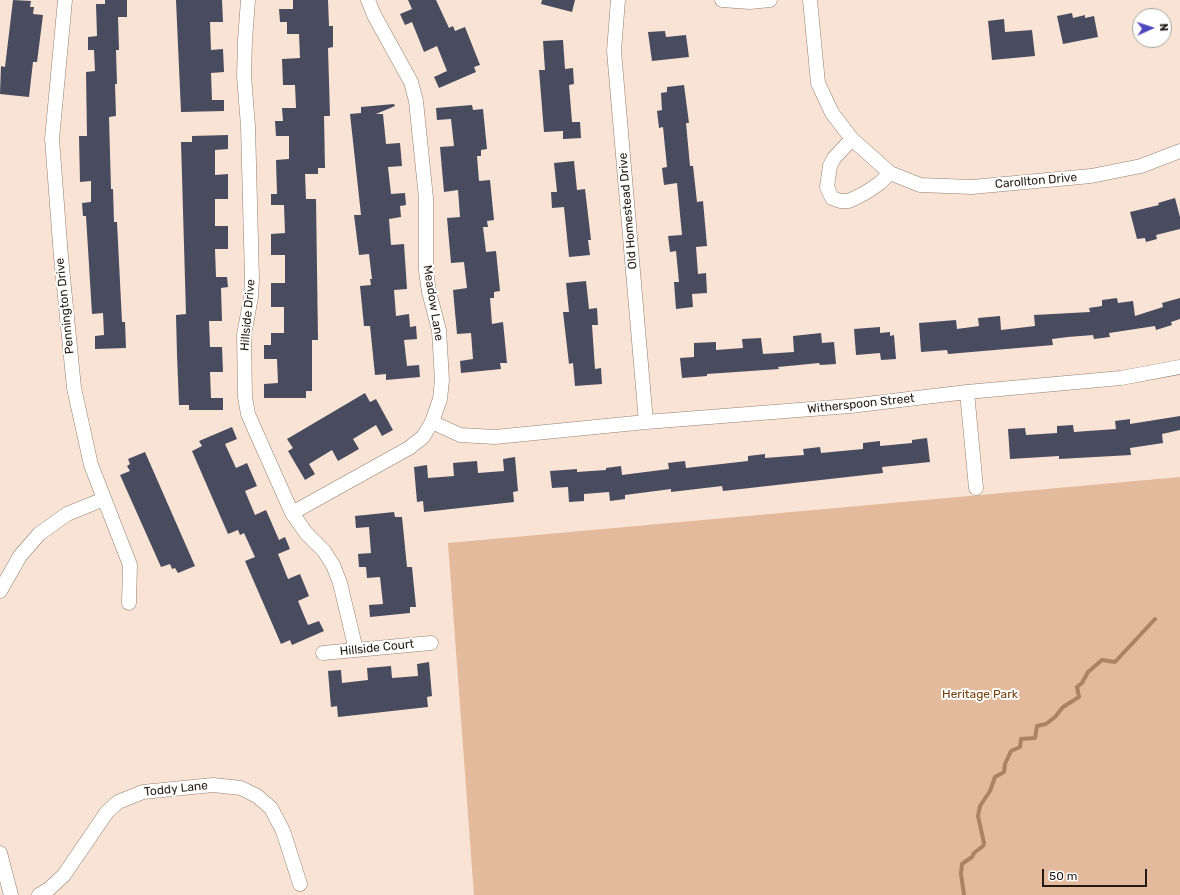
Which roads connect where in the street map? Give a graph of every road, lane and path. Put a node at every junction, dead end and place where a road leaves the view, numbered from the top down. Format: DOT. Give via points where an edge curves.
graph roads {
  1 [pos="65,0"];
  2 [pos="248,0"];
  3 [pos="368,0"];
  4 [pos="618,0"];
  5 [pos="722,0"];
  6 [pos="770,0"];
  7 [pos="810,0"];
  8 [pos="852,139"];
  9 [pos="1180,151"];
  10 [pos="890,173"];
  11 [pos="1180,368"];
  12 [pos="968,392"];
  13 [pos="432,422"];
  14 [pos="646,422"];
  15 [pos="976,488"];
  16 [pos="104,499"];
  17 [pos="292,513"];
  18 [pos="0,591"];
  19 [pos="128,603"];
  20 [pos="431,643"];
  21 [pos="356,650"];
  22 [pos="324,653"];
  23 [pos="0,853"];
  24 [pos="300,884"];
  25 [pos="11,895"];
  26 [pos="39,895"];
  1 -- 16 [label="street, Pennington Drive" via="52,139 60,257 74,388 85,444"];
  2 -- 17 [label="street, Hillside Drive" via="244,76 248,126 252,279 244,335 244,397"];
  3 -- 13 [label="street, Meadow Lane" via="411,82 416,101 426,198 426,271 439,330 442,380 440,399"];
  4 -- 14 [label="street, Old Homestead Drive" via="614,51"];
  5 -- 6 [label="street"];
  7 -- 8 [label="street, Carollton Drive" via="818,83 832,113"];
  8 -- 10 [label="street, Carollton Drive"];
  8 -- 10 [label="street" via="830,166 827,187 832,198 849,201 865,194"];
  9 -- 10 [label="street, Carollton Drive" via="1141,166 1098,175 972,187 920,185"];
  11 -- 12 [label="street, Witherspoon Street" via="1121,378"];
  12 -- 14 [label="street, Witherspoon Street" via="850,406"];
  12 -- 15 [label="street"];
  13 -- 14 [label="street, Witherspoon Street" via="460,435 495,437"];
  13 -- 17 [label="street, Meadow Lane" via="423,437 409,448"];
  16 -- 18 [label="street" via="67,514 39,534 20,556"];
  16 -- 19 [label="street, Pennington Drive" via="130,564"];
  17 -- 21 [label="street, Hillside Drive" via="333,565 340,583"];
  20 -- 21 [label="street, Hillside Court"];
  21 -- 22 [label="street, Hillside Court"];
  23 -- 25 [label="street"];
  24 -- 26 [label="street, Toddy Lane" via="283,831 270,808 257,796 241,788 213,785 143,792 118,802 107,812 64,875"];
}
